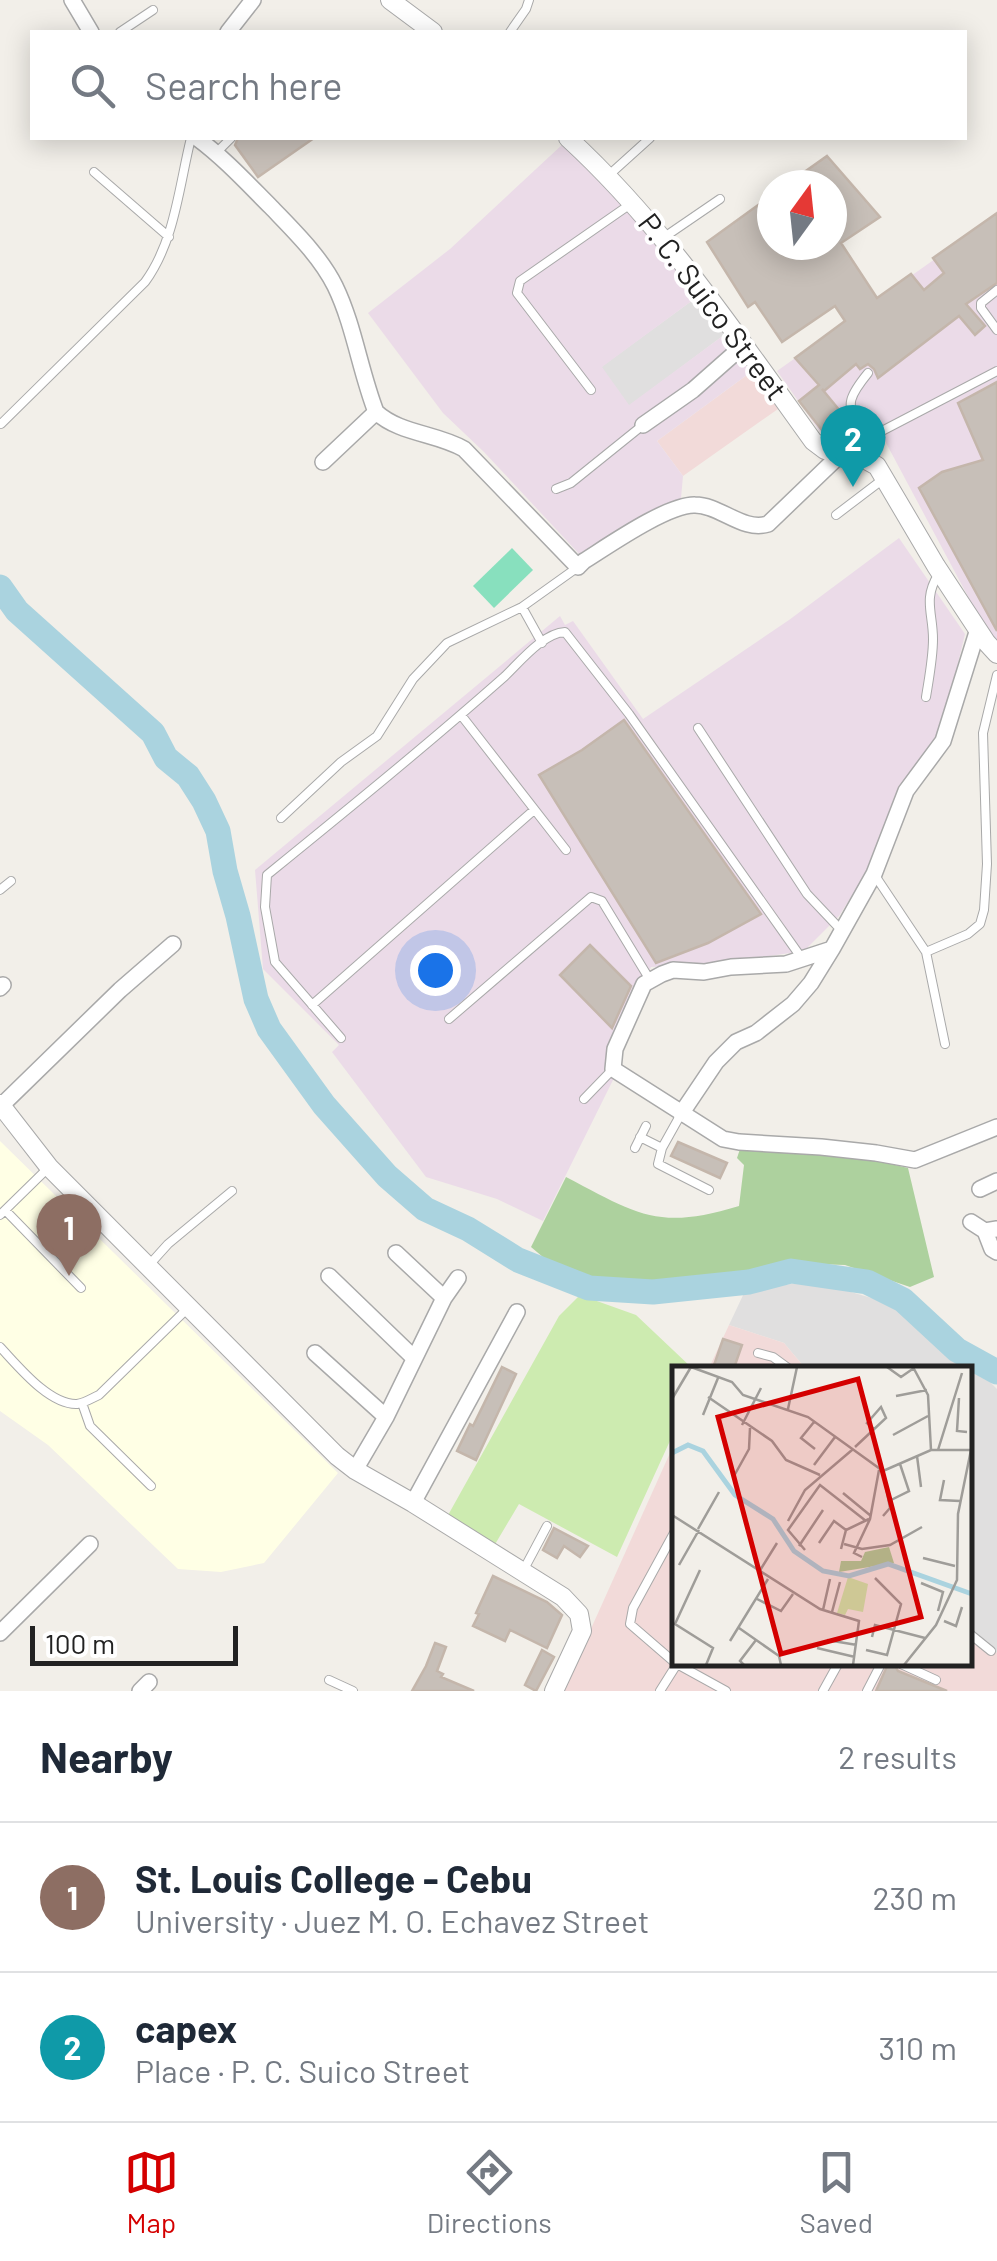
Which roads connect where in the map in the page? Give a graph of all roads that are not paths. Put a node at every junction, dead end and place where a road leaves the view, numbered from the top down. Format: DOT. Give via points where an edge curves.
graph roads {
  1 [pos="72,0"];
  2 [pos="253,0"];
  3 [pos="390,0"];
  4 [pos="529,0"];
  5 [pos="153,10"];
  6 [pos="90,30"];
  7 [pos="123,30"];
  8 [pos="230,30"];
  9 [pos="430,30"];
  10 [pos="511,30"];
  11 [pos="193,140"];
  12 [pos="197,140"];
  13 [pos="230,140"];
  14 [pos="570,140"];
  15 [pos="648,140"];
  16 [pos="216,152"];
  17 [pos="94,172"];
  18 [pos="608,176"];
  19 [pos="720,199"];
  20 [pos="632,202"];
  21 [pos="168,237"];
  22 [pos="663,238"];
  23 [pos="997,290"];
  24 [pos="997,330"];
  25 [pos="744,345"];
  26 [pos="997,371"];
  27 [pos="868,373"];
  28 [pos="592,390"];
  29 [pos="376,412"];
  30 [pos="1,424"];
  31 [pos="643,425"];
  32 [pos="852,451"];
  33 [pos="322,462"];
  34 [pos="886,478"];
  35 [pos="556,489"];
  36 [pos="836,515"];
  37 [pos="578,567"];
  38 [pos="940,572"];
  39 [pos="522,607"];
  40 [pos="978,629"];
  41 [pos="542,643"];
  42 [pos="997,654"];
  43 [pos="997,676"];
  44 [pos="926,697"];
  45 [pos="461,715"];
  46 [pos="698,728"];
  47 [pos="534,810"];
  48 [pos="281,818"];
  49 [pos="566,850"];
  50 [pos="992,863"];
  51 [pos="874,874"];
  52 [pos="11,880"];
  53 [pos="0,890"];
  54 [pos="842,931"];
  55 [pos="173,944"];
  56 [pos="832,949"];
  57 [pos="926,952"];
  58 [pos="802,960"];
  59 [pos="650,980"];
  60 [pos="312,1006"];
  61 [pos="448,1019"];
  62 [pos="341,1038"];
  63 [pos="945,1044"];
  64 [pos="613,1069"];
  65 [pos="584,1099"];
  66 [pos="1,1105"];
  67 [pos="681,1114"];
  68 [pos="646,1126"];
  69 [pos="997,1127"];
  70 [pos="640,1137"];
  71 [pos="635,1148"];
  72 [pos="662,1148"];
  73 [pos="49,1167"];
  74 [pos="997,1181"];
  75 [pos="980,1188"];
  76 [pos="709,1190"];
  77 [pos="232,1191"];
  78 [pos="2,1212"];
  79 [pos="984,1227"];
  80 [pos="997,1252"];
  81 [pos="396,1254"];
  82 [pos="149,1266"];
  83 [pos="329,1276"];
  84 [pos="458,1278"];
  85 [pos="81,1288"];
  86 [pos="444,1298"];
  87 [pos="188,1308"];
  88 [pos="517,1312"];
  89 [pos="0,1347"];
  90 [pos="315,1353"];
  91 [pos="758,1353"];
  92 [pos="414,1358"];
  93 [pos="785,1366"];
  94 [pos="82,1404"];
  95 [pos="386,1416"];
  96 [pos="355,1470"];
  97 [pos="151,1486"];
  98 [pos="413,1502"];
  99 [pos="547,1526"];
  100 [pos="672,1537"];
  101 [pos="90,1544"];
  102 [pos="523,1570"];
  103 [pos="0,1632"];
  104 [pos="972,1635"];
  105 [pos="992,1650"];
  106 [pos="672,1660"];
  107 [pos="674,1666"];
  108 [pos="681,1666"];
  109 [pos="837,1666"];
  110 [pos="880,1666"];
  111 [pos="905,1666"];
  112 [pos="329,1680"];
  113 [pos="936,1680"];
  114 [pos="353,1691"];
  115 [pos="554,1691"];
  116 [pos="660,1691"];
  117 [pos="726,1691"];
  118 [pos="824,1691"];
  119 [pos="867,1691"];
  1 -- 6 [label="street"];
  2 -- 8 [label="street"];
  3 -- 9 [label="street"];
  4 -- 10 [label="lane"];
  5 -- 7 [label="lane"];
  11 -- 21 [label="lane"];
  12 -- 16 [label="street"];
  13 -- 16 [label="lane"];
  14 -- 18 [label="street, P. C. Suico Street"];
  15 -- 18 [label="lane"];
  16 -- 29 [label="street" via="301,238 334,286"];
  17 -- 21 [label="lane"];
  18 -- 20 [label="street, P. C. Suico Street"];
  19 -- 22 [label="lane"];
  20 -- 22 [label="street, P. C. Suico Street"];
  20 -- 28 [label="lane" via="520,281 517,292"];
  21 -- 30 [label="lane" via="145,282"];
  22 -- 25 [label="street, P. C. Suico Street"];
  23 -- 24 [label="lane" via="980,303"];
  25 -- 31 [label="street"];
  25 -- 32 [label="street, P. C. Suico Street" via="813,442 824,450"];
  26 -- 32 [label="lane"];
  27 -- 32 [label="lane" via="850,401 857,429"];
  29 -- 33 [label="street"];
  29 -- 37 [label="street" via="394,425 464,448"];
  31 -- 35 [label="lane"];
  32 -- 34 [label="street, P. C. Suico Street"];
  32 -- 37 [label="street" via="768,524 754,527 698,504 682,506"];
  34 -- 36 [label="lane"];
  34 -- 38 [label="street, P. C. Suico Street"];
  37 -- 39 [label="lane"];
  38 -- 40 [label="street, P. C. Suico Street"];
  38 -- 44 [label="lane" via="928,599 933,644"];
  39 -- 41 [label="lane"];
  39 -- 48 [label="lane" via="447,643 412,678 377,736"];
  40 -- 42 [label="street, P. C. Suico Street"];
  40 -- 51 [label="street" via="944,740 906,791"];
  41 -- 45 [label="lane"];
  41 -- 58 [label="lane" via="565,632"];
  43 -- 50 [label="lane" via="983,733"];
  45 -- 47 [label="lane"];
  45 -- 60 [label="lane" via="267,875 275,962"];
  46 -- 54 [label="lane" via="807,894"];
  47 -- 49 [label="lane"];
  47 -- 60 [label="lane"];
  50 -- 57 [label="lane" via="980,924"];
  51 -- 54 [label="street"];
  51 -- 57 [label="lane"];
  52 -- 53 [label="lane"];
  54 -- 56 [label="street"];
  55 -- 66 [label="street"];
  56 -- 58 [label="street"];
  56 -- 67 [label="street" via="793,1004 716,1062"];
  57 -- 63 [label="lane"];
  58 -- 59 [label="street" via="673,970"];
  59 -- 61 [label="lane" via="602,901 590,897"];
  59 -- 64 [label="street" via="615,1049"];
  60 -- 62 [label="lane"];
  64 -- 65 [label="lane"];
  64 -- 67 [label="street"];
  66 -- 73 [label="street"];
  67 -- 69 [label="street" via="723,1139 915,1160"];
  67 -- 72 [label="lane"];
  68 -- 70 [label="lane"];
  70 -- 71 [label="lane"];
  70 -- 72 [label="lane"];
  72 -- 76 [label="lane" via="658,1164"];
  73 -- 78 [label="lane"];
  73 -- 82 [label="street"];
  74 -- 75 [label="street"];
  77 -- 82 [label="lane"];
  78 -- 85 [label="lane"];
  79 -- 80 [label="street"];
  81 -- 86 [label="street"];
  82 -- 87 [label="street"];
  83 -- 92 [label="street"];
  84 -- 86 [label="street"];
  86 -- 92 [label="street"];
  87 -- 94 [label="lane" via="100,1395"];
  87 -- 96 [label="street"];
  88 -- 98 [label="street"];
  89 -- 94 [label="lane" via="50,1394"];
  90 -- 95 [label="street"];
  91 -- 93 [label="lane"];
  92 -- 95 [label="street"];
  94 -- 97 [label="lane" via="90,1426"];
  95 -- 96 [label="street"];
  96 -- 98 [label="street"];
  98 -- 102 [label="street"];
  99 -- 102 [label="lane"];
  100 -- 106 [label="lane" via="630,1624"];
  101 -- 103 [label="street"];
  102 -- 115 [label="street" via="568,1600 582,1621"];
  104 -- 105 [label="lane"];
  107 -- 116 [label="lane"];
  108 -- 117 [label="lane"];
  109 -- 118 [label="lane"];
  110 -- 119 [label="lane"];
  111 -- 113 [label="lane"];
  112 -- 114 [label="lane"];
}
